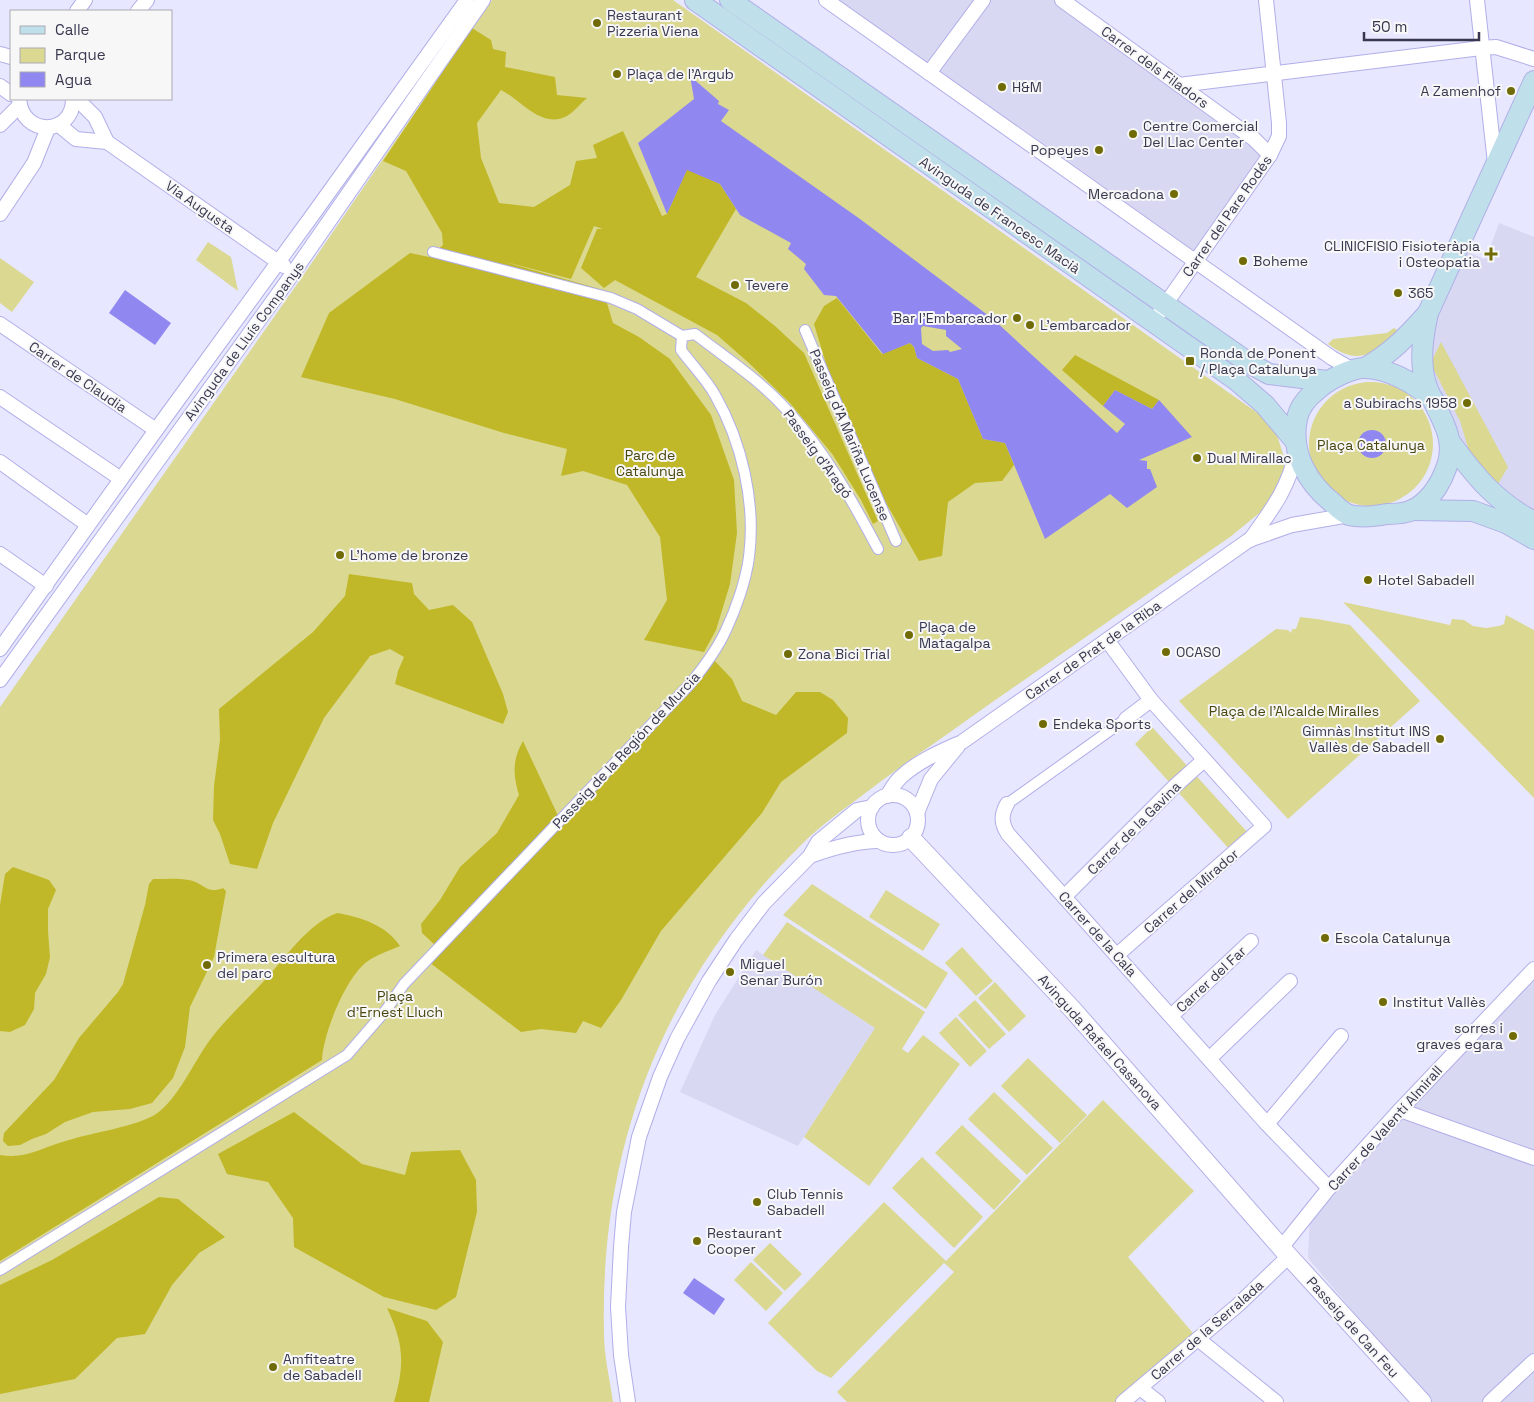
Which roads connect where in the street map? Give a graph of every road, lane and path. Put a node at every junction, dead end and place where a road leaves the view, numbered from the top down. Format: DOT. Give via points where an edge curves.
graph roads {
  1 [pos="467,0"];
  2 [pos="483,0"];
  3 [pos="695,0"];
  4 [pos="730,0"];
  5 [pos="826,0"];
  6 [pos="983,0"];
  7 [pos="1062,0"];
  8 [pos="1266,0"];
  9 [pos="1477,0"];
  10 [pos="1481,48"];
  11 [pos="1534,59"];
  12 [pos="929,73"];
  13 [pos="1274,74"];
  14 [pos="1534,81"];
  15 [pos="1179,85"];
  16 [pos="0,86"];
  17 [pos="10,94"];
  18 [pos="16,100"];
  19 [pos="17,100"];
  20 [pos="73,100"];
  21 [pos="78,100"];
  22 [pos="0,125"];
  23 [pos="54,126"];
  24 [pos="107,142"];
  25 [pos="1270,155"];
  26 [pos="1496,167"];
  27 [pos="0,214"];
  28 [pos="433,252"];
  29 [pos="278,261"];
  30 [pos="1195,261"];
  31 [pos="293,273"];
  32 [pos="1165,304"];
  33 [pos="1428,313"];
  34 [pos="1153,322"];
  35 [pos="0,324"];
  36 [pos="805,330"];
  37 [pos="682,336"];
  38 [pos="1359,369"];
  39 [pos="1327,381"];
  40 [pos="0,397"];
  41 [pos="1433,399"];
  42 [pos="156,430"];
  43 [pos="1450,442"];
  44 [pos="1297,446"];
  45 [pos="0,462"];
  46 [pos="121,479"];
  47 [pos="1412,510"];
  48 [pos="1349,515"];
  49 [pos="1534,522"];
  50 [pos="88,525"];
  51 [pos="1534,539"];
  52 [pos="1249,540"];
  53 [pos="896,541"];
  54 [pos="878,549"];
  55 [pos="0,554"];
  56 [pos="46,586"];
  57 [pos="42,622"];
  58 [pos="1107,640"];
  59 [pos="0,649"];
  60 [pos="0,680"];
  61 [pos="1151,700"];
  62 [pos="1126,719"];
  63 [pos="962,742"];
  64 [pos="1204,760"];
  65 [pos="887,796"];
  66 [pos="1007,804"];
  67 [pos="872,807"];
  68 [pos="917,814"];
  69 [pos="911,838"];
  70 [pos="879,841"];
  71 [pos="810,856"];
  72 [pos="1064,897"];
  73 [pos="1251,941"];
  74 [pos="1117,955"];
  75 [pos="1534,969"];
  76 [pos="1290,981"];
  77 [pos="1171,1016"];
  78 [pos="1341,1036"];
  79 [pos="1209,1059"];
  80 [pos="1400,1110"];
  81 [pos="1267,1124"];
  82 [pos="1534,1158"];
  83 [pos="1329,1188"];
  84 [pos="1285,1252"];
  85 [pos="0,1270"];
  86 [pos="1198,1339"];
  87 [pos="1534,1361"];
  88 [pos="1140,1388"];
  89 [pos="628,1402"];
  90 [pos="1123,1402"];
  91 [pos="1158,1402"];
  92 [pos="1276,1402"];
  93 [pos="1422,1402"];
  94 [pos="1490,1402"];
  1 -- 29 [label="street, Avinguda de Lluís Companys"];
  2 -- 31 [label="street, Avinguda de Lluís Companys"];
  3 -- 34 [label="main road, Avinguda de Francesc Macià"];
  4 -- 32 [label="main road, Avinguda de Francesc Macià"];
  5 -- 12 [label="street"];
  6 -- 12 [label="street"];
  7 -- 15 [label="street, Carrer dels Filadors"];
  8 -- 13 [label="street, Carrer del Pare Rodés"];
  9 -- 10 [label="street"];
  10 -- 11 [label="street" via="1496,47"];
  10 -- 13 [label="street"];
  10 -- 26 [label="street"];
  12 -- 30 [label="street"];
  13 -- 15 [label="street"];
  13 -- 25 [label="street, Carrer del Pare Rodés" via="1279,136"];
  14 -- 26 [label="main road"];
  15 -- 25 [label="street, Carrer dels Filadors" via="1254,139"];
  16 -- 17 [label="street, Via Augusta"];
  18 -- 22 [label="street"];
  19 -- 23 [label="street, Via Augusta" via="27,120 37,126"];
  20 -- 23 [label="street" via="68,117"];
  21 -- 24 [label="street, Via Augusta" via="95,117"];
  23 -- 24 [label="street, Via Augusta" via="76,139"];
  23 -- 27 [label="street"];
  24 -- 29 [label="street, Via Augusta"];
  25 -- 30 [label="street, Carrer del Pare Rodés"];
  26 -- 33 [label="main road"];
  28 -- 37 [label="street" via="611,298 637,309"];
  29 -- 31 [label="street, Via Augusta"];
  29 -- 42 [label="street, Avinguda de Lluís Companys"];
  30 -- 32 [label="street, Carrer del Pare Rodés"];
  30 -- 38 [label="street" via="1332,358"];
  31 -- 57 [label="street, Avinguda de Lluís Companys"];
  32 -- 34 [label="street, Carrer del Pare Rodés"];
  32 -- 39 [label="main road, Avinguda de Francesc Macià" via="1264,372"];
  33 -- 38 [label="main road" via="1384,357"];
  33 -- 41 [label="main road" via="1422,348 1426,384"];
  34 -- 44 [label="main road, Avinguda de Francesc Macià" via="1255,395"];
  35 -- 42 [label="street, Carrer de Claudia"];
  36 -- 53 [label="street, Passeig d'A Mariña Lucense"];
  37 -- 54 [label="street, Passeig d'Aragó" via="695,334 784,407 832,470"];
  37 -- 85 [label="street, Passeig de la Región de Murcia" via="681,350 715,394 728,419 748,493 749,559 726,630 708,662 404,984 347,1055"];
  38 -- 39 [label="main road"];
  38 -- 41 [label="main road" via="1390,374"];
  39 -- 44 [label="main road" via="1312,394 1297,418"];
  40 -- 46 [label="street"];
  41 -- 43 [label="main road" via="1444,420"];
  42 -- 46 [label="street, Avinguda de Lluís Companys"];
  43 -- 47 [label="main road" via="1448,464 1440,482 1428,498"];
  43 -- 49 [label="main road" via="1492,493"];
  44 -- 48 [label="main road" via="1299,460 1312,483"];
  44 -- 52 [label="street" via="1291,474 1279,498"];
  45 -- 50 [label="street"];
  46 -- 50 [label="street, Avinguda de Lluís Companys"];
  47 -- 48 [label="main road" via="1370,516"];
  47 -- 51 [label="main road" via="1473,511 1506,523"];
  48 -- 52 [label="street" via="1292,524"];
  50 -- 56 [label="street, Avinguda de Lluís Companys"];
  52 -- 58 [label="street, Carrer de Prat de la Riba"];
  55 -- 56 [label="street"];
  56 -- 57 [label="street"];
  56 -- 59 [label="street, Avinguda de Lluís Companys"];
  57 -- 60 [label="street, Avinguda de Lluís Companys"];
  58 -- 61 [label="street"];
  58 -- 63 [label="street, Carrer de Prat de la Riba"];
  61 -- 62 [label="street, Carrer de la Cala"];
  61 -- 64 [label="street"];
  62 -- 66 [label="street, Carrer de la Cala"];
  63 -- 65 [label="street, Carrer de Prat de la Riba" via="927,758 899,778"];
  63 -- 68 [label="street, Carrer de Prat de la Riba" via="931,779"];
  64 -- 72 [label="street, Carrer de la Gavina"];
  64 -- 74 [label="street, Carrer del Mirador" via="1264,826"];
  65 -- 67 [label="street"];
  65 -- 68 [label="street" via="902,797"];
  66 -- 72 [label="street, Carrer de la Cala" via="1002,817 1008,834"];
  67 -- 70 [label="street" via="868,821"];
  67 -- 71 [label="street" via="857,810 842,821 818,842"];
  68 -- 69 [label="street" via="916,830"];
  69 -- 70 [label="street" via="899,845"];
  69 -- 84 [label="street, Avinguda Rafael Casanova" via="1073,1010"];
  70 -- 71 [label="street" via="862,841"];
  71 -- 89 [label="street" via="764,903 708,981 660,1077 639,1137 624,1212 618,1272 621,1355"];
  72 -- 74 [label="street, Carrer de la Cala"];
  73 -- 77 [label="street, Carrer del Far"];
  74 -- 77 [label="street, Carrer de la Cala"];
  75 -- 80 [label="street, Carrer de Valentí Almirall"];
  76 -- 79 [label="street"];
  77 -- 79 [label="street, Carrer de la Cala"];
  78 -- 81 [label="street"];
  79 -- 81 [label="street, Carrer de la Cala"];
  80 -- 82 [label="street"];
  80 -- 83 [label="street, Carrer de Valentí Almirall"];
  81 -- 83 [label="street, Carrer de la Cala"];
  83 -- 84 [label="street, Carrer de Valentí Almirall"];
  84 -- 86 [label="street, Carrer de la Serralada" via="1238,1305"];
  84 -- 93 [label="street, Passeig de Can Feu"];
  86 -- 88 [label="street, Carrer de la Serralada"];
  86 -- 92 [label="street"];
  87 -- 94 [label="street"];
  88 -- 90 [label="street, Carrer de la Serralada"];
  88 -- 91 [label="street"];
}
